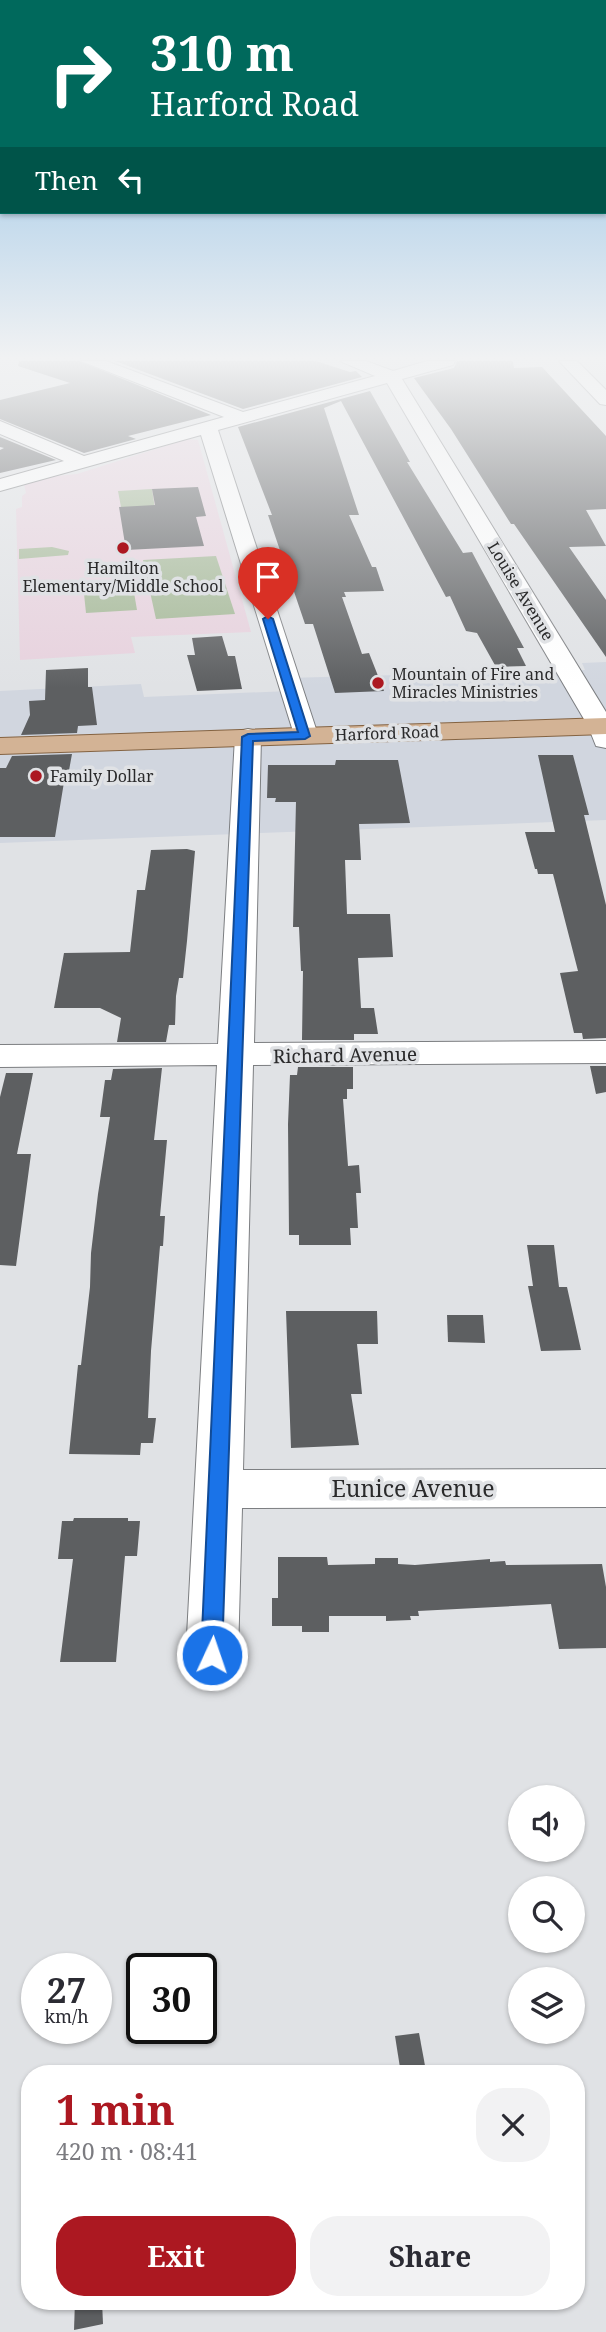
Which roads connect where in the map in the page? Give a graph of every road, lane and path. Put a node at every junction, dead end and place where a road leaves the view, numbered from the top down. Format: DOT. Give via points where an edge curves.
graph roads {
  1 [pos="52,470"];
  2 [pos="221,470"];
  3 [pos="448,470"];
  4 [pos="0,485"];
  5 [pos="604,730"];
  6 [pos="305,736"];
  7 [pos="248,737"];
  8 [pos="0,746"];
  9 [pos="606,1052"];
  10 [pos="0,1056"];
  11 [pos="235,1056"];
  12 [pos="606,1488"];
  13 [pos="220,1489"];
  14 [pos="212,1655"];
  1 -- 4 [label="street"];
  2 -- 6 [label="street"];
  3 -- 5 [label="street, Louise Avenue"];
  5 -- 6 [label="main road, Harford Road"];
  6 -- 7 [label="main road, Harford Road"];
  7 -- 8 [label="main road, Harford Road"];
  7 -- 11 [label="street"];
  9 -- 11 [label="street, Richard Avenue"];
  10 -- 11 [label="street, Richard Avenue"];
  11 -- 13 [label="street"];
  12 -- 13 [label="street, Eunice Avenue"];
  13 -- 14 [label="street"];
}
